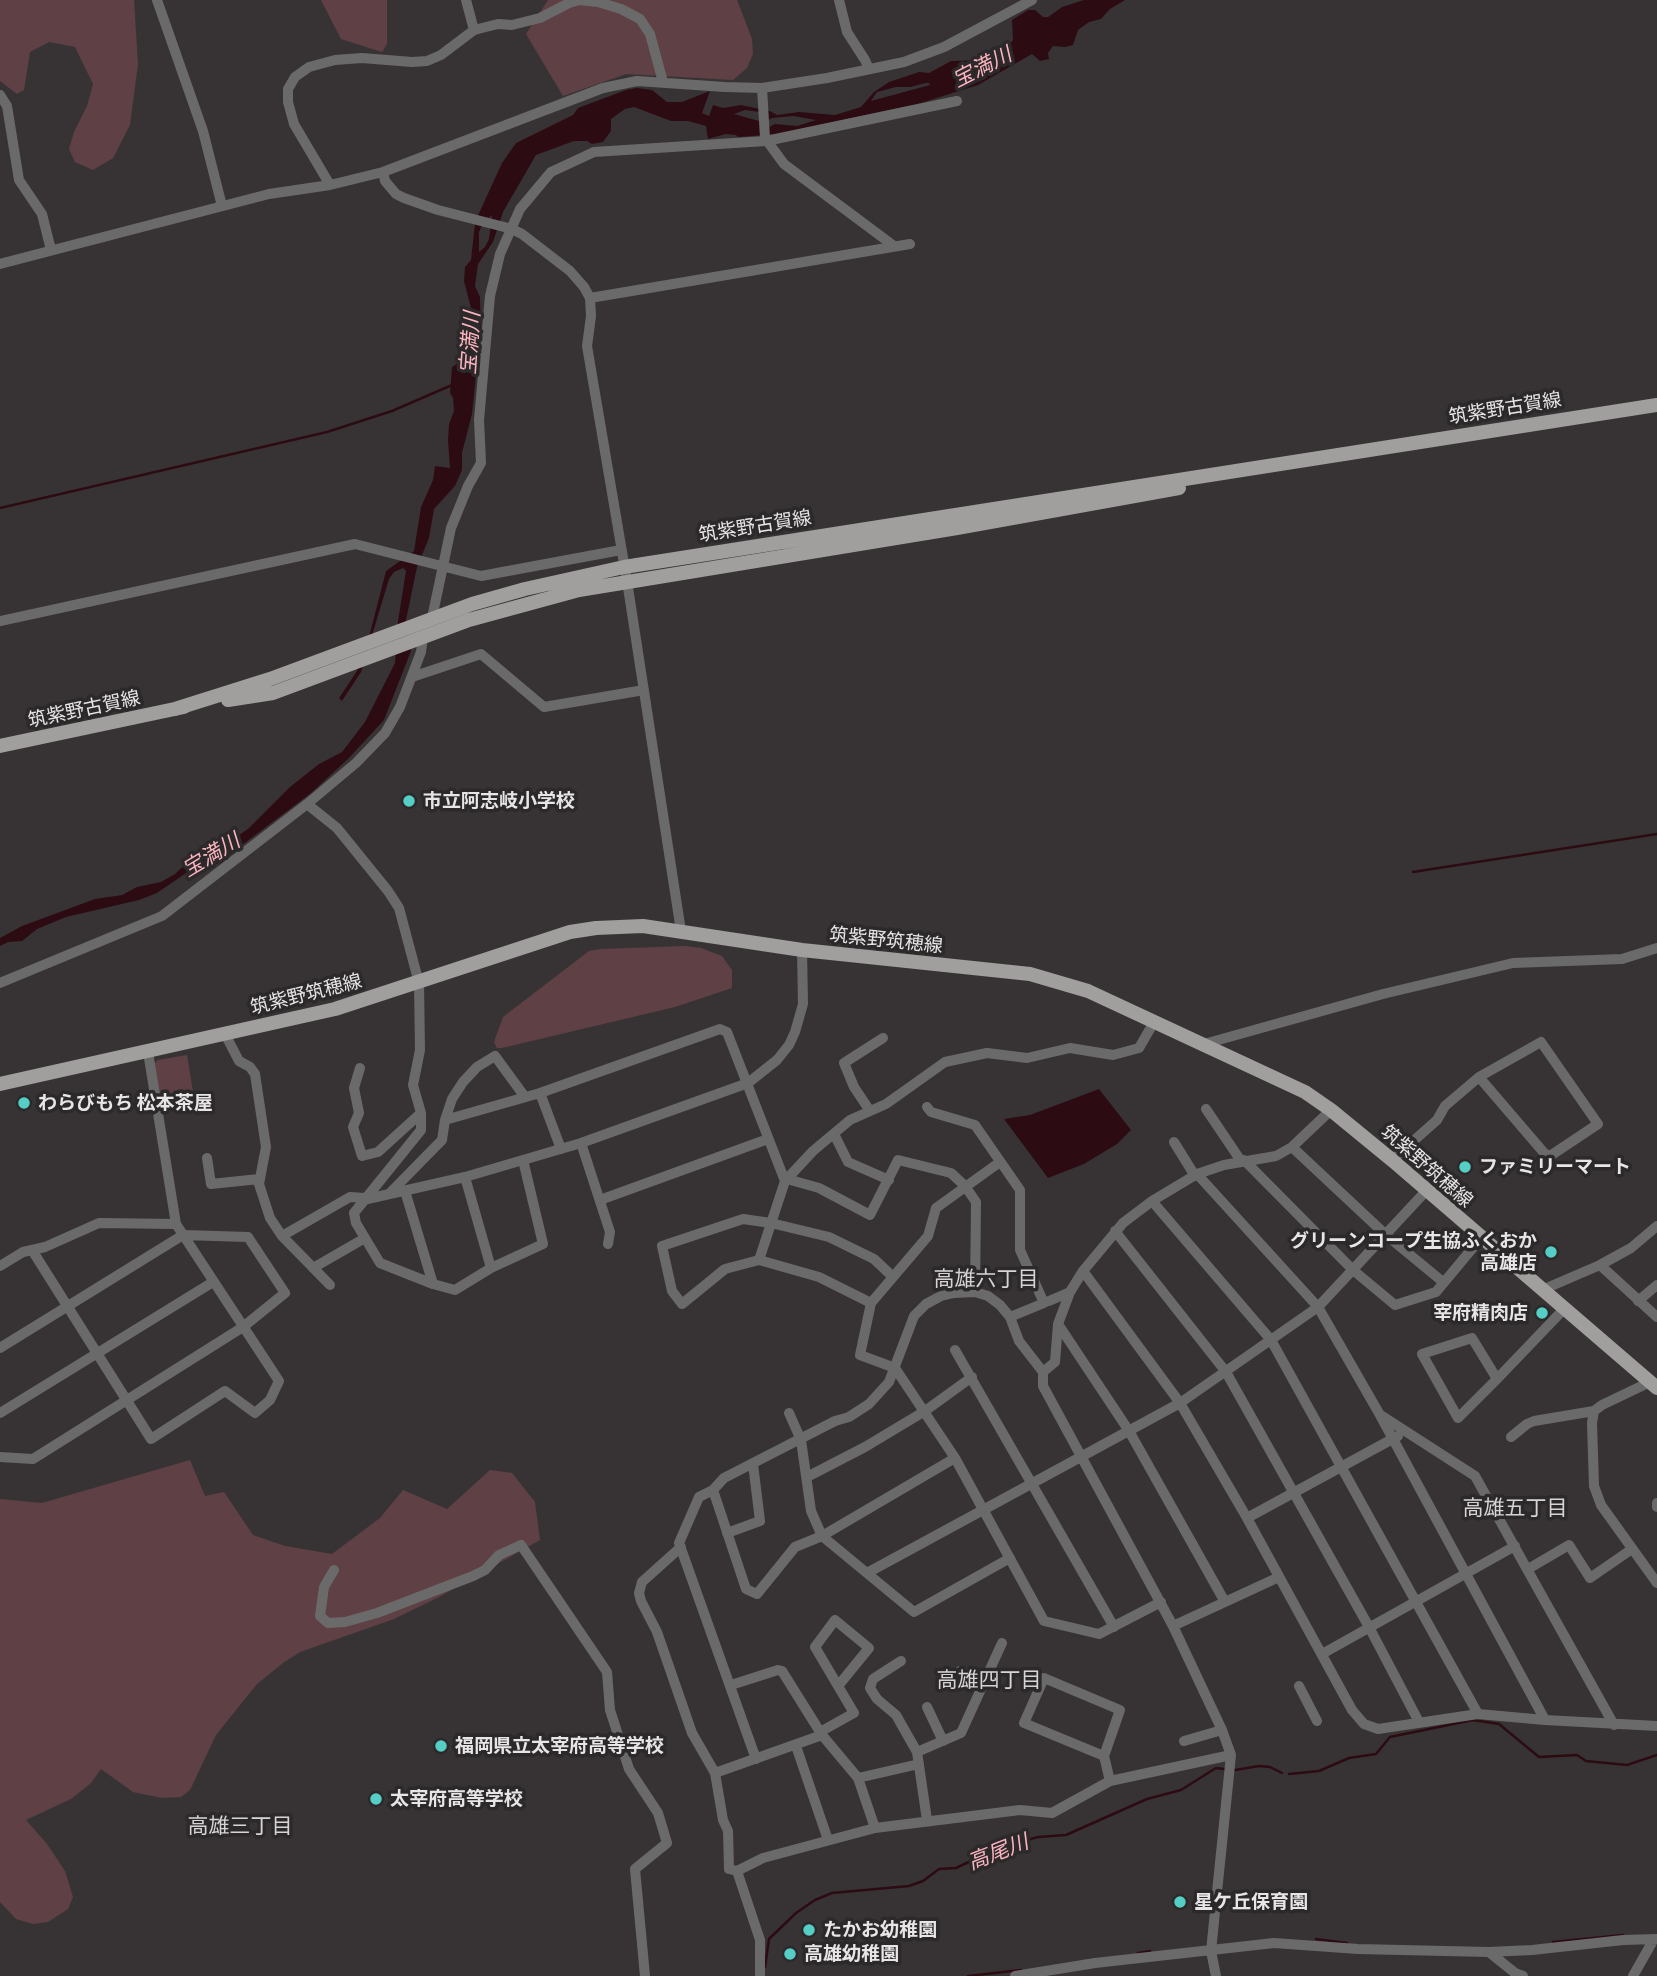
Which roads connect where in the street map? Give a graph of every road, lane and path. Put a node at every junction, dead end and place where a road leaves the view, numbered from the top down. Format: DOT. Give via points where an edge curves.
graph roads {
  1 [pos="158,0"];
  2 [pos="466,0"];
  3 [pos="839,0"];
  4 [pos="1032,0"];
  5 [pos="474,30"];
  6 [pos="869,69"];
  7 [pos="663,82"];
  8 [pos="762,89"];
  9 [pos="0,95"];
  10 [pos="957,101"];
  11 [pos="766,140"];
  12 [pos="383,172"];
  13 [pos="330,185"];
  14 [pos="222,206"];
  15 [pos="509,228"];
  16 [pos="910,244"];
  17 [pos="894,246"];
  18 [pos="51,250"];
  19 [pos="0,264"];
  20 [pos="590,298"];
  21 [pos="1657,405"];
  22 [pos="621,550"];
  23 [pos="441,565"];
  24 [pos="626,574"];
  25 [pos="432,618"];
  26 [pos="0,621"];
  27 [pos="418,634"];
  28 [pos="411,677"];
  29 [pos="644,690"];
  30 [pos="0,746"];
  31 [pos="307,804"];
  32 [pos="681,931"];
  33 [pos="1657,948"];
  34 [pos="802,950"];
  35 [pos="0,983"];
  36 [pos="419,983"];
  37 [pos="1154,1022"];
  38 [pos="225,1034"];
  39 [pos="883,1038"];
  40 [pos="1204,1044"];
  41 [pos="148,1052"];
  42 [pos="360,1068"];
  43 [pos="1479,1077"];
  44 [pos="748,1083"];
  45 [pos="0,1084"];
  46 [pos="540,1093"];
  47 [pos="525,1097"];
  48 [pos="928,1107"];
  49 [pos="1206,1110"];
  50 [pos="1331,1110"];
  51 [pos="870,1111"];
  52 [pos="421,1113"];
  53 [pos="445,1120"];
  54 [pos="834,1134"];
  55 [pos="768,1139"];
  56 [pos="1174,1142"];
  57 [pos="580,1143"];
  58 [pos="1292,1147"];
  59 [pos="561,1149"];
  60 [pos="206,1158"];
  61 [pos="523,1160"];
  62 [pos="1392,1160"];
  63 [pos="1243,1161"];
  64 [pos="1000,1162"];
  65 [pos="1196,1175"];
  66 [pos="465,1177"];
  67 [pos="259,1179"];
  68 [pos="786,1180"];
  69 [pos="888,1180"];
  70 [pos="965,1186"];
  71 [pos="405,1191"];
  72 [pos="1426,1191"];
  73 [pos="388,1195"];
  74 [pos="364,1199"];
  75 [pos="600,1200"];
  76 [pos="1152,1201"];
  77 [pos="771,1223"];
  78 [pos="176,1224"];
  79 [pos="1657,1226"];
  80 [pos="1115,1231"];
  81 [pos="183,1235"];
  82 [pos="1386,1235"];
  83 [pos="282,1236"];
  84 [pos="365,1237"];
  85 [pos="1481,1238"];
  86 [pos="608,1244"];
  87 [pos="32,1250"];
  88 [pos="759,1260"];
  89 [pos="1600,1265"];
  90 [pos="0,1266"];
  91 [pos="313,1268"];
  92 [pos="491,1268"];
  93 [pos="1353,1270"];
  94 [pos="1083,1271"];
  95 [pos="893,1277"];
  96 [pos="213,1282"];
  97 [pos="1443,1282"];
  98 [pos="433,1284"];
  99 [pos="1657,1285"];
  100 [pos="330,1286"];
  101 [pos="1542,1290"];
  102 [pos="975,1292"];
  103 [pos="1070,1293"];
  104 [pos="1049,1301"];
  105 [pos="1638,1301"];
  106 [pos="871,1303"];
  107 [pos="67,1307"];
  108 [pos="1318,1307"];
  109 [pos="1564,1309"];
  110 [pos="1010,1317"];
  111 [pos="1657,1317"];
  112 [pos="1058,1324"];
  113 [pos="243,1327"];
  114 [pos="1271,1340"];
  115 [pos="0,1348"];
  116 [pos="955,1350"];
  117 [pos="97,1354"];
  118 [pos="895,1368"];
  119 [pos="1043,1372"];
  120 [pos="1226,1372"];
  121 [pos="972,1377"];
  122 [pos="1497,1379"];
  123 [pos="1653,1385"];
  124 [pos="127,1399"];
  125 [pos="1180,1403"];
  126 [pos="925,1411"];
  127 [pos="1594,1411"];
  128 [pos="0,1413"];
  129 [pos="789,1413"];
  130 [pos="1380,1415"];
  131 [pos="1129,1430"];
  132 [pos="1406,1432"];
  133 [pos="1511,1437"];
  134 [pos="801,1440"];
  135 [pos="1392,1440"];
  136 [pos="0,1457"];
  137 [pos="1083,1457"];
  138 [pos="955,1458"];
  139 [pos="753,1464"];
  140 [pos="1341,1468"];
  141 [pos="807,1477"];
  142 [pos="1032,1483"];
  143 [pos="713,1490"];
  144 [pos="1293,1494"];
  145 [pos="984,1509"];
  146 [pos="1247,1518"];
  147 [pos="727,1533"];
  148 [pos="822,1535"];
  149 [pos="1516,1546"];
  150 [pos="681,1547"];
  151 [pos="1632,1549"];
  152 [pos="1010,1558"];
  153 [pos="1528,1569"];
  154 [pos="334,1570"];
  155 [pos="867,1573"];
  156 [pos="1466,1573"];
  157 [pos="1279,1577"];
  158 [pos="1657,1583"];
  159 [pos="1417,1601"];
  160 [pos="1160,1602"];
  161 [pos="1225,1602"];
  162 [pos="1173,1626"];
  163 [pos="1114,1627"];
  164 [pos="1369,1627"];
  165 [pos="1002,1643"];
  166 [pos="1322,1654"];
  167 [pos="901,1661"];
  168 [pos="960,1671"];
  169 [pos="983,1681"];
  170 [pos="731,1685"];
  171 [pos="838,1686"];
  172 [pos="1299,1686"];
  173 [pos="927,1707"];
  174 [pos="1478,1714"];
  175 [pos="1545,1720"];
  176 [pos="1317,1721"];
  177 [pos="1419,1722"];
  178 [pos="1614,1725"];
  179 [pos="1657,1726"];
  180 [pos="1222,1730"];
  181 [pos="821,1734"];
  182 [pos="943,1741"];
  183 [pos="1184,1741"];
  184 [pos="796,1746"];
  185 [pos="1231,1755"];
  186 [pos="1104,1756"];
  187 [pos="918,1758"];
  188 [pos="756,1759"];
  189 [pos="715,1773"];
  190 [pos="858,1778"];
  191 [pos="1110,1782"];
  192 [pos="927,1820"];
  193 [pos="875,1828"];
  194 [pos="828,1840"];
  195 [pos="737,1871"];
  196 [pos="1656,1939"];
  197 [pos="1211,1951"];
  198 [pos="1489,1952"];
  199 [pos="645,1976"];
  200 [pos="760,1976"];
  201 [pos="1015,1976"];
  202 [pos="1216,1976"];
  203 [pos="1523,1976"];
  204 [pos="1633,1976"];
  1 -- 14 [label="street" via="203,131"];
  2 -- 5 [label="street"];
  3 -- 6 [label="street" via="847,32"];
  4 -- 6 [label="street" via="944,47"];
  5 -- 7 [label="street" via="540,18 579,0 598,2 640,19 650,34"];
  5 -- 13 [label="street" via="427,61 335,60 309,67 295,77 288,89 295,124"];
  6 -- 8 [label="street"];
  7 -- 8 [label="street"];
  7 -- 12 [label="street" via="637,80 603,88"];
  8 -- 11 [label="street"];
  9 -- 18 [label="street" via="19,180 41,214"];
  10 -- 11 [label="street"];
  11 -- 15 [label="street" via="594,152 551,172"];
  11 -- 17 [label="street" via="784,164"];
  12 -- 13 [label="street"];
  12 -- 15 [label="street" via="396,194"];
  13 -- 14 [label="street"];
  14 -- 18 [label="street"];
  15 -- 20 [label="street" via="569,271"];
  15 -- 23 [label="street" via="490,296 479,420 481,463 451,528"];
  16 -- 17 [label="street"];
  17 -- 20 [label="street"];
  18 -- 19 [label="street"];
  20 -- 22 [label="street" via="587,346"];
  21 -- 24 [label="main road, 筑紫野古賀線" via="1358,450 1067,509"];
  22 -- 23 [label="street" via="481,576"];
  22 -- 24 [label="street"];
  23 -- 25 [label="street"];
  23 -- 26 [label="street" via="355,544"];
  24 -- 25 [label="main road, 筑紫野古賀線" via="525,589"];
  24 -- 27 [label="main road, 筑紫野古賀線"];
  24 -- 29 [label="street"];
  25 -- 27 [label="main road, 筑紫野古賀線"];
  27 -- 28 [label="street" via="421,652"];
  27 -- 30 [label="main road, 筑紫野古賀線" via="356,655 273,693"];
  28 -- 29 [label="street" via="481,654 544,707"];
  28 -- 31 [label="street" via="385,733"];
  29 -- 32 [label="street"];
  31 -- 35 [label="street" via="162,916"];
  31 -- 36 [label="street" via="337,828 399,908"];
  32 -- 34 [label="main road, 筑紫野筑穂線"];
  32 -- 36 [label="main road, 筑紫野筑穂線" via="643,926 570,932"];
  33 -- 40 [label="street" via="1622,959 1513,962"];
  34 -- 37 [label="main road, 筑紫野筑穂線" via="1030,974 1088,991"];
  34 -- 44 [label="street" via="803,1004 795,1032 777,1060"];
  36 -- 38 [label="main road, 筑紫野筑穂線" via="335,1009"];
  36 -- 52 [label="street" via="420,1050 412,1085"];
  37 -- 40 [label="main road, 筑紫野筑穂線"];
  37 -- 51 [label="street" via="1139,1048 1113,1055 1070,1048 1027,1058 987,1053 946,1062"];
  38 -- 41 [label="main road, 筑紫野筑穂線"];
  38 -- 67 [label="street" via="239,1060 255,1074 266,1147"];
  39 -- 51 [label="street" via="844,1063"];
  40 -- 50 [label="main road, 筑紫野筑穂線" via="1296,1087"];
  41 -- 45 [label="main road, 筑紫野筑穂線"];
  41 -- 78 [label="street"];
  42 -- 52 [label="street" via="354,1088 359,1113 353,1127 362,1156 378,1152"];
  43 -- 43 [label="street" via="1550,1156 1598,1124 1541,1042"];
  43 -- 62 [label="street"];
  44 -- 46 [label="street" via="727,1032 720,1029"];
  44 -- 55 [label="street"];
  44 -- 57 [label="street"];
  46 -- 47 [label="street"];
  46 -- 59 [label="street"];
  47 -- 53 [label="street"];
  47 -- 53 [label="street" via="495,1056 463,1082"];
  48 -- 64 [label="street" via="930,1112 975,1125"];
  49 -- 63 [label="street"];
  50 -- 58 [label="street"];
  50 -- 62 [label="main road, 筑紫野筑穂線"];
  51 -- 54 [label="street"];
  52 -- 74 [label="street" via="421,1130"];
  53 -- 73 [label="street" via="442,1140"];
  54 -- 68 [label="street"];
  54 -- 69 [label="street" via="848,1162"];
  55 -- 68 [label="street"];
  55 -- 75 [label="street"];
  56 -- 65 [label="street"];
  57 -- 59 [label="street"];
  57 -- 75 [label="street"];
  58 -- 63 [label="street" via="1271,1158"];
  58 -- 82 [label="street"];
  59 -- 61 [label="street"];
  60 -- 67 [label="street" via="211,1184"];
  61 -- 66 [label="street"];
  61 -- 92 [label="street" via="542,1244"];
  62 -- 72 [label="main road, 筑紫野筑穂線"];
  63 -- 65 [label="street"];
  63 -- 93 [label="street"];
  64 -- 70 [label="street"];
  64 -- 110 [label="street" via="1020,1191 1020,1250 1044,1303"];
  65 -- 76 [label="street"];
  65 -- 108 [label="street"];
  66 -- 71 [label="street"];
  66 -- 92 [label="street"];
  67 -- 83 [label="street" via="270,1218"];
  68 -- 69 [label="street" via="819,1188 870,1215"];
  68 -- 77 [label="street"];
  69 -- 70 [label="street" via="898,1160 951,1173"];
  70 -- 95 [label="street" via="936,1208 928,1236"];
  70 -- 102 [label="street" via="976,1202"];
  71 -- 73 [label="street"];
  71 -- 98 [label="street"];
  72 -- 82 [label="street"];
  72 -- 85 [label="main road, 筑紫野筑穂線"];
  73 -- 74 [label="street"];
  74 -- 83 [label="street" via="350,1197"];
  74 -- 84 [label="street" via="354,1218"];
  75 -- 86 [label="street" via="610,1232"];
  76 -- 80 [label="street"];
  76 -- 114 [label="street"];
  77 -- 88 [label="street"];
  77 -- 88 [label="street" via="743,1219 662,1246 672,1291 682,1304 726,1269"];
  77 -- 95 [label="street" via="829,1237 874,1259"];
  78 -- 81 [label="street"];
  78 -- 87 [label="street" via="99,1223"];
  79 -- 89 [label="street"];
  80 -- 94 [label="street"];
  80 -- 120 [label="street"];
  81 -- 96 [label="street"];
  81 -- 107 [label="street"];
  81 -- 113 [label="street" via="248,1237 285,1293"];
  82 -- 93 [label="street"];
  82 -- 97 [label="street"];
  83 -- 91 [label="street"];
  84 -- 91 [label="street"];
  84 -- 98 [label="street" via="383,1266"];
  85 -- 97 [label="street"];
  85 -- 101 [label="main road, 筑紫野筑穂線"];
  87 -- 90 [label="street"];
  87 -- 107 [label="street"];
  88 -- 106 [label="street" via="819,1277"];
  89 -- 101 [label="street"];
  89 -- 105 [label="street"];
  91 -- 100 [label="street"];
  92 -- 98 [label="street" via="455,1290"];
  93 -- 97 [label="street" via="1395,1305 1436,1292"];
  93 -- 108 [label="street"];
  94 -- 103 [label="street"];
  94 -- 125 [label="street"];
  95 -- 106 [label="street"];
  96 -- 113 [label="street"];
  96 -- 117 [label="street"];
  99 -- 105 [label="street"];
  101 -- 109 [label="main road, 筑紫野筑穂線"];
  102 -- 110 [label="street" via="994,1300"];
  102 -- 118 [label="street" via="947,1294 926,1304 914,1316"];
  103 -- 104 [label="street"];
  103 -- 112 [label="street"];
  105 -- 111 [label="street"];
  106 -- 118 [label="street" via="860,1355"];
  107 -- 115 [label="street"];
  107 -- 117 [label="street"];
  108 -- 114 [label="street"];
  108 -- 130 [label="street"];
  109 -- 122 [label="street"];
  109 -- 123 [label="main road, 筑紫野筑穂線"];
  110 -- 119 [label="street" via="1019,1341"];
  112 -- 119 [label="street" via="1055,1362"];
  112 -- 131 [label="street"];
  113 -- 124 [label="street"];
  113 -- 124 [label="street" via="279,1381 270,1400 255,1413 225,1391 151,1439"];
  114 -- 120 [label="street"];
  114 -- 140 [label="street"];
  116 -- 121 [label="street"];
  117 -- 124 [label="street"];
  117 -- 128 [label="street"];
  118 -- 126 [label="street"];
  118 -- 134 [label="street" via="869,1404"];
  119 -- 137 [label="street" via="1043,1386"];
  120 -- 125 [label="street"];
  120 -- 144 [label="street"];
  121 -- 126 [label="street"];
  121 -- 142 [label="street"];
  122 -- 122 [label="street" via="1458,1418 1422,1354 1472,1338"];
  123 -- 127 [label="street"];
  124 -- 136 [label="street" via="33,1459"];
  125 -- 131 [label="street"];
  125 -- 146 [label="street"];
  126 -- 138 [label="street"];
  126 -- 141 [label="street"];
  127 -- 133 [label="street" via="1534,1421"];
  127 -- 151 [label="street" via="1594,1486 1601,1505"];
  129 -- 134 [label="street"];
  130 -- 132 [label="street"];
  130 -- 135 [label="street"];
  131 -- 137 [label="street"];
  131 -- 161 [label="street"];
  132 -- 135 [label="street"];
  132 -- 149 [label="street" via="1475,1476"];
  134 -- 139 [label="street"];
  134 -- 141 [label="street"];
  135 -- 140 [label="street"];
  135 -- 156 [label="street"];
  137 -- 142 [label="street"];
  137 -- 160 [label="street"];
  138 -- 145 [label="street"];
  138 -- 148 [label="street"];
  139 -- 143 [label="street" via="724,1478"];
  139 -- 147 [label="street" via="760,1521"];
  140 -- 144 [label="street"];
  140 -- 159 [label="street"];
  141 -- 148 [label="street" via="811,1511"];
  142 -- 145 [label="street"];
  142 -- 163 [label="street"];
  143 -- 147 [label="street"];
  143 -- 150 [label="street" via="699,1497"];
  144 -- 146 [label="street"];
  144 -- 164 [label="street"];
  145 -- 152 [label="street"];
  145 -- 155 [label="street"];
  146 -- 157 [label="street"];
  147 -- 148 [label="street" via="746,1589 757,1594 795,1547"];
  148 -- 155 [label="street"];
  149 -- 153 [label="street"];
  149 -- 156 [label="street"];
  150 -- 170 [label="street"];
  150 -- 189 [label="street" via="642,1583 639,1593 692,1733"];
  151 -- 153 [label="street" via="1590,1578 1569,1545"];
  151 -- 158 [label="street"];
  152 -- 155 [label="street" via="914,1612"];
  152 -- 163 [label="street" via="1044,1621 1100,1634"];
  153 -- 178 [label="street"];
  154 -- 199 [label="street" via="324,1587 320,1616 328,1623 377,1613 473,1576 499,1555 521,1545 607,1672 610,1710 629,1769 658,1813 667,1843 635,1869"];
  156 -- 159 [label="street"];
  156 -- 175 [label="street"];
  157 -- 161 [label="street"];
  157 -- 166 [label="street"];
  159 -- 164 [label="street"];
  159 -- 174 [label="street"];
  160 -- 162 [label="street"];
  160 -- 163 [label="street"];
  161 -- 162 [label="street"];
  162 -- 180 [label="street"];
  164 -- 166 [label="street"];
  164 -- 177 [label="street"];
  165 -- 169 [label="street"];
  166 -- 177 [label="street" via="1364,1724 1378,1729"];
  167 -- 187 [label="street" via="873,1679 870,1688 896,1715"];
  168 -- 169 [label="street"];
  169 -- 182 [label="street" via="961,1733"];
  170 -- 181 [label="street" via="782,1671"];
  170 -- 188 [label="street"];
  171 -- 171 [label="street" via="815,1647 835,1620 869,1648"];
  171 -- 181 [label="street" via="854,1713"];
  172 -- 176 [label="street"];
  173 -- 182 [label="street"];
  174 -- 175 [label="street"];
  174 -- 177 [label="street"];
  175 -- 178 [label="street"];
  178 -- 179 [label="street"];
  180 -- 183 [label="street"];
  180 -- 185 [label="street"];
  181 -- 184 [label="street"];
  181 -- 190 [label="street"];
  182 -- 187 [label="street"];
  184 -- 188 [label="street"];
  184 -- 194 [label="street"];
  185 -- 191 [label="street"];
  185 -- 197 [label="street"];
  186 -- 186 [label="street" via="1120,1710 1044,1678 1024,1723"];
  186 -- 191 [label="street"];
  187 -- 190 [label="street"];
  187 -- 192 [label="street"];
  188 -- 189 [label="street"];
  189 -- 195 [label="street" via="728,1831 729,1869"];
  190 -- 193 [label="street"];
  191 -- 192 [label="street" via="1052,1813 1020,1810"];
  192 -- 193 [label="street"];
  193 -- 194 [label="street"];
  194 -- 195 [label="street" via="763,1858"];
  195 -- 200 [label="street" via="760,1940"];
  196 -- 198 [label="street"];
  196 -- 204 [label="street"];
  197 -- 198 [label="street" via="1273,1943"];
  197 -- 201 [label="street"];
  197 -- 202 [label="street"];
  198 -- 203 [label="street"];
}
